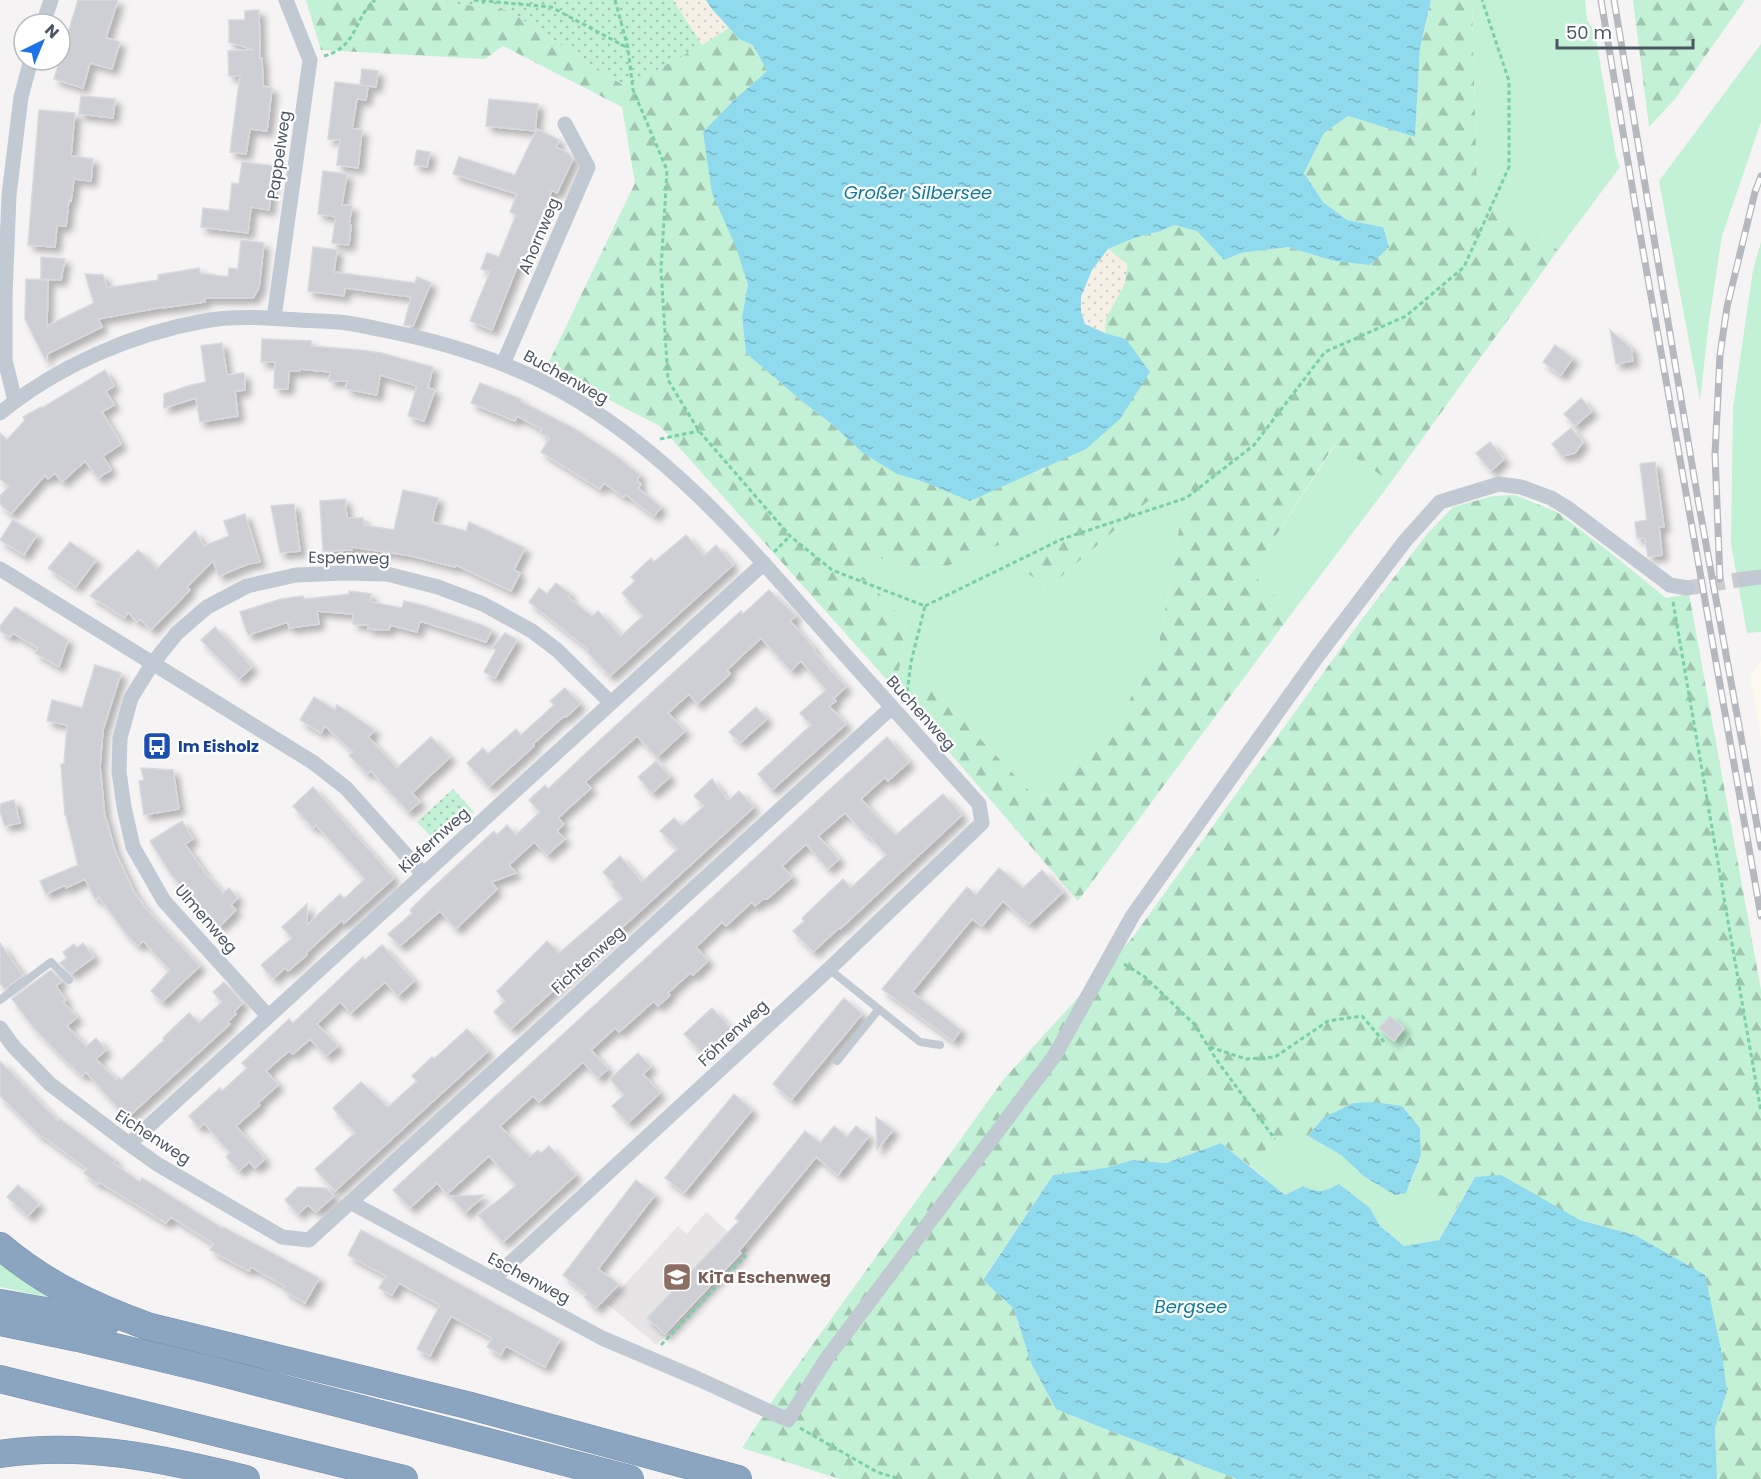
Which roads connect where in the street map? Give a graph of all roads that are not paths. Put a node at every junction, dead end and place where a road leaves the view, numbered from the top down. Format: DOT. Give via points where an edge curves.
graph roads {
  1 [pos="286,0"];
  2 [pos="28,72"];
  3 [pos="565,124"];
  4 [pos="274,318"];
  5 [pos="503,364"];
  6 [pos="15,401"];
  7 [pos="0,414"];
  8 [pos="764,563"];
  9 [pos="0,569"];
  10 [pos="1761,577"];
  11 [pos="1744,579"];
  12 [pos="1687,588"];
  13 [pos="152,664"];
  14 [pos="610,702"];
  15 [pos="891,708"];
  16 [pos="979,804"];
  17 [pos="423,874"];
  18 [pos="829,969"];
  19 [pos="69,980"];
  20 [pos="0,1000"];
  21 [pos="879,1010"];
  22 [pos="268,1016"];
  23 [pos="0,1028"];
  24 [pos="940,1045"];
  25 [pos="837,1060"];
  26 [pos="129,1144"];
  27 [pos="350,1202"];
  28 [pos="309,1240"];
  29 [pos="0,1246"];
  30 [pos="493,1279"];
  31 [pos="0,1303"];
  32 [pos="0,1322"];
  33 [pos="147,1326"];
  34 [pos="4,1380"];
  35 [pos="0,1454"];
  36 [pos="246,1479"];
  37 [pos="404,1479"];
  38 [pos="630,1479"];
  39 [pos="738,1479"];
  1 -- 4 [label="street, Pappelweg" via="310,60"];
  2 -- 6 [label="street" via="9,195 5,296 5,360"];
  3 -- 5 [label="street, Ahornweg" via="588,167"];
  4 -- 5 [label="street, Buchenweg" via="358,325 419,338"];
  4 -- 6 [label="street, Buchenweg" via="205,321 147,336 55,375"];
  5 -- 8 [label="street, Buchenweg" via="562,392 642,446"];
  6 -- 7 [label="street, Buchenweg"];
  8 -- 14 [label="street, Kiefernweg"];
  8 -- 15 [label="street, Buchenweg"];
  9 -- 13 [label="street"];
  10 -- 11 [label="street"];
  12 -- 30 [label="street, Eschenweg" via="1670,585 1569,509 1521,487 1499,484 1440,502 1405,541 1317,657 1133,915 1055,1055 827,1358 788,1420 602,1338"];
  13 -- 14 [label="street, Espenweg" via="177,633 207,607 247,586 296,575 387,574 483,604 532,631"];
  13 -- 17 [label="street" via="314,763 346,788"];
  13 -- 22 [label="street, Ulmenweg" via="131,698 120,738 119,772 133,846 164,901"];
  14 -- 17 [label="street, Kiefernweg"];
  15 -- 16 [label="street, Buchenweg"];
  15 -- 27 [label="street, Fichtenweg"];
  16 -- 18 [label="street, Föhrenweg" via="982,823"];
  17 -- 22 [label="street, Kiefernweg"];
  18 -- 21 [label="lane"];
  18 -- 30 [label="street, Föhrenweg"];
  19 -- 20 [label="lane" via="51,962"];
  21 -- 24 [label="lane" via="920,1042"];
  21 -- 25 [label="lane"];
  22 -- 26 [label="street, Kiefernweg"];
  23 -- 26 [label="street, Eichenweg" via="50,1084"];
  26 -- 28 [label="street, Eichenweg" via="282,1237"];
  27 -- 28 [label="street, Fichtenweg"];
  27 -- 30 [label="street, Eschenweg"];
  29 -- 33 [label="highway" via="65,1291"];
  31 -- 33 [label="highway"];
  32 -- 38 [label="highway" via="211,1370"];
  33 -- 39 [label="highway" via="467,1405"];
  34 -- 37 [label="highway"];
  35 -- 36 [label="highway" via="56,1449 105,1451 161,1459"];
}
